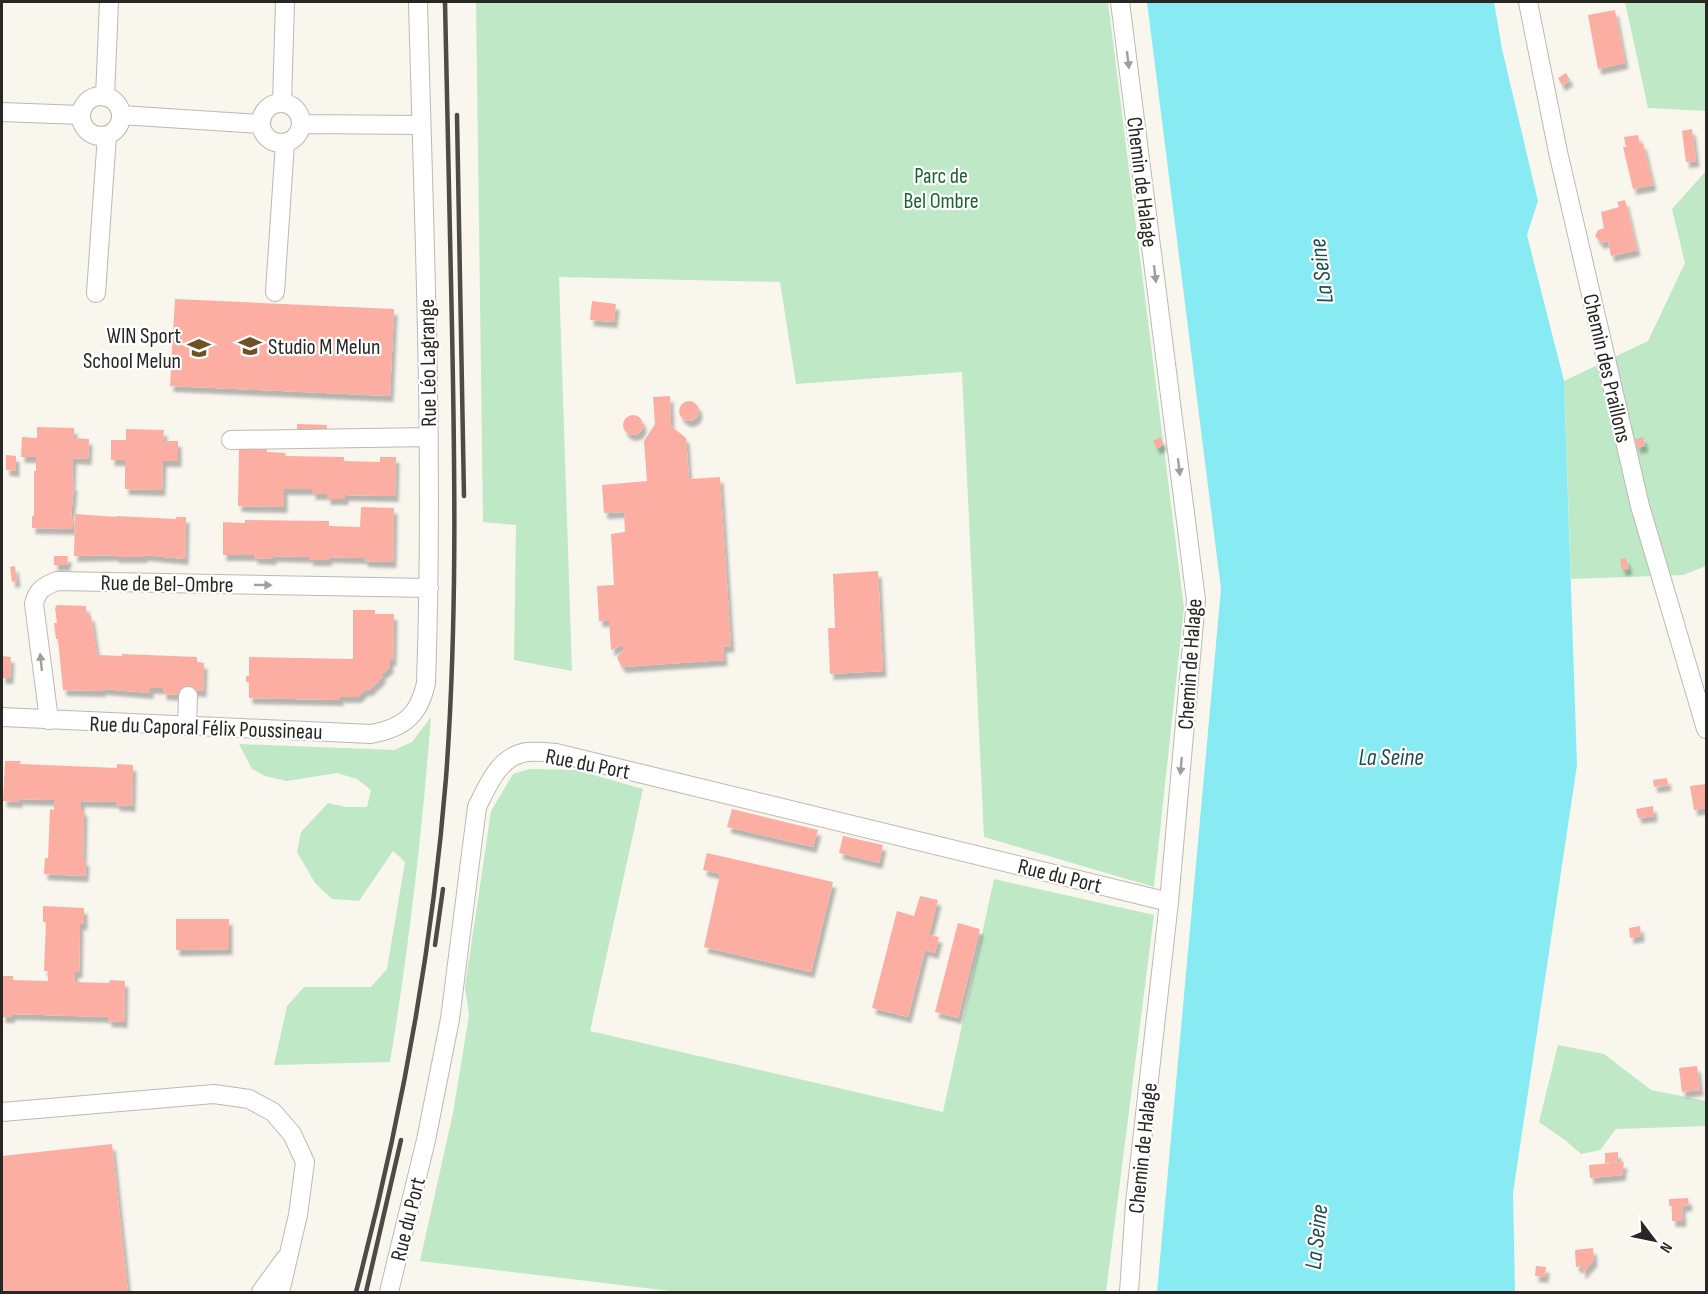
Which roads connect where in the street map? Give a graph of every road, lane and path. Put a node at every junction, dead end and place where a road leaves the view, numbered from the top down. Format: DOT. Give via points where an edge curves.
graph roads {
  1 [pos="109,2"];
  2 [pos="285,2"];
  3 [pos="418,2"];
  4 [pos="1120,2"];
  5 [pos="1528,2"];
  6 [pos="105,97"];
  7 [pos="282,103"];
  8 [pos="2,112"];
  9 [pos="81,115"];
  10 [pos="121,115"];
  11 [pos="261,124"];
  12 [pos="302,124"];
  13 [pos="422,125"];
  14 [pos="107,135"];
  15 [pos="285,143"];
  16 [pos="275,292"];
  17 [pos="96,293"];
  18 [pos="429,437"];
  19 [pos="231,440"];
  20 [pos="429,588"];
  21 [pos="188,696"];
  22 [pos="2,717"];
  23 [pos="49,720"];
  24 [pos="408,720"];
  25 [pos="187,726"];
  26 [pos="1707,729"];
  27 [pos="1169,902"];
  28 [pos="2,1112"];
  29 [pos="289,1253"];
  30 [pos="261,1293"];
  31 [pos="280,1293"];
  32 [pos="388,1293"];
  33 [pos="1129,1293"];
  1 -- 6 [label="street"];
  2 -- 7 [label="street"];
  3 -- 13 [label="street, Rue Léo Lagrange"];
  4 -- 27 [label="street, Chemin de Halage, one-way" via="1196,600"];
  5 -- 26 [label="street, Chemin des Praillons" via="1558,152 1640,506"];
  6 -- 9 [label="street" via="92,98"];
  6 -- 10 [label="street" via="116,103"];
  7 -- 11 [label="street" via="269,107"];
  7 -- 12 [label="street" via="294,107"];
  8 -- 9 [label="street"];
  9 -- 14 [label="street" via="89,131"];
  10 -- 11 [label="street"];
  10 -- 14 [label="street" via="117,127"];
  11 -- 15 [label="street" via="271,141"];
  12 -- 13 [label="street"];
  12 -- 15 [label="street" via="297,137"];
  13 -- 18 [label="street, Rue Léo Lagrange"];
  14 -- 17 [label="street"];
  15 -- 16 [label="street"];
  18 -- 19 [label="street"];
  18 -- 20 [label="street, Rue Léo Lagrange"];
  23 -- 20 [label="street, Rue de Bel-Ombre, one-way" via="34,604 42,587 57,581"];
  20 -- 24 [label="street, Rue Léo Lagrange" via="426,683 417,710"];
  21 -- 25 [label="street"];
  22 -- 23 [label="street, Rue du Caporal Félix Poussineau"];
  23 -- 25 [label="street, Rue du Caporal Félix Poussineau"];
  24 -- 25 [label="street, Rue du Caporal Félix Poussineau" via="392,730 371,734"];
  27 -- 32 [label="street, Rue du Port" via="556,753 525,752 504,762 477,807 450,1019 426,1140"];
  27 -- 33 [label="street, Chemin de Halage"];
  28 -- 29 [label="street" via="214,1094 249,1099 273,1112 292,1134 305,1162"];
  29 -- 30 [label="street"];
  29 -- 31 [label="street"];
}
